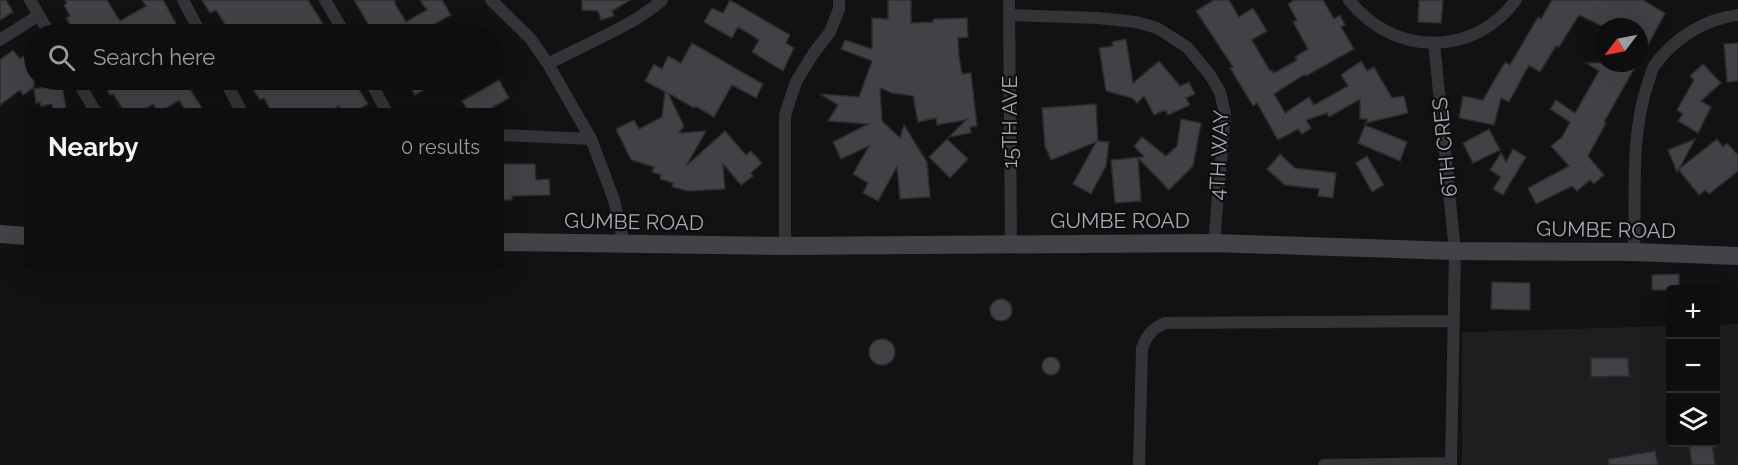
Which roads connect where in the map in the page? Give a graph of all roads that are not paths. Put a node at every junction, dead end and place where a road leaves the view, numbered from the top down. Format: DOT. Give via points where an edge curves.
graph roads {
  1 [pos="30,0"];
  2 [pos="183,0"];
  3 [pos="325,0"];
  4 [pos="491,0"];
  5 [pos="662,0"];
  6 [pos="839,0"];
  7 [pos="1009,0"];
  8 [pos="1349,0"];
  9 [pos="1516,0"];
  10 [pos="39,15"];
  11 [pos="1009,15"];
  12 [pos="1738,15"];
  13 [pos="25,24"];
  14 [pos="44,24"];
  15 [pos="196,24"];
  16 [pos="339,24"];
  17 [pos="24,25"];
  18 [pos="0,40"];
  19 [pos="1434,44"];
  20 [pos="548,64"];
  21 [pos="82,90"];
  22 [pos="230,90"];
  23 [pos="375,90"];
  24 [pos="93,108"];
  25 [pos="240,108"];
  26 [pos="384,108"];
  27 [pos="504,135"];
  28 [pos="591,139"];
  29 [pos="0,234"];
  30 [pos="24,236"];
  31 [pos="504,242"];
  32 [pos="1011,243"];
  33 [pos="1214,243"];
  34 [pos="624,244"];
  35 [pos="785,246"];
  36 [pos="1455,251"];
  37 [pos="1635,252"];
  38 [pos="1738,256"];
  39 [pos="1454,321"];
  40 [pos="1450,464"];
  41 [pos="1139,465"];
  42 [pos="1324,465"];
  1 -- 10 [label="street"];
  2 -- 15 [label="street"];
  3 -- 16 [label="street"];
  4 -- 20 [label="street" via="530,38"];
  5 -- 20 [label="street" via="654,8"];
  6 -- 35 [label="street" via="830,32 796,82 785,115"];
  7 -- 11 [label="street, 15TH AVE"];
  8 -- 19 [label="street" via="1382,30 1407,40"];
  9 -- 19 [label="street" via="1486,29"];
  10 -- 13 [label="street"];
  10 -- 14 [label="street"];
  11 -- 32 [label="street, 15TH AVE"];
  11 -- 33 [label="street, 4TH WAY" via="1136,22 1157,28 1187,47 1220,92 1225,114"];
  12 -- 37 [label="street" via="1692,29 1653,67 1638,121"];
  17 -- 18 [label="street"];
  19 -- 36 [label="street, 6TH CRES"];
  20 -- 28 [label="street"];
  21 -- 24 [label="street"];
  22 -- 25 [label="street"];
  23 -- 26 [label="street"];
  27 -- 28 [label="street"];
  28 -- 34 [label="street" via="614,200"];
  29 -- 30 [label="street"];
  31 -- 34 [label="street, GUMBE ROAD"];
  32 -- 33 [label="street, GUMBE ROAD"];
  32 -- 35 [label="street, GUMBE ROAD"];
  33 -- 36 [label="street, GUMBE ROAD"];
  34 -- 35 [label="street, GUMBE ROAD"];
  36 -- 37 [label="street, GUMBE ROAD"];
  36 -- 39 [label="street, 6TH CRES"];
  37 -- 38 [label="street, GUMBE ROAD"];
  39 -- 40 [label="street, 6TH CRES"];
  39 -- 41 [label="street" via="1165,323 1154,328 1142,348"];
  40 -- 42 [label="street"];
}
